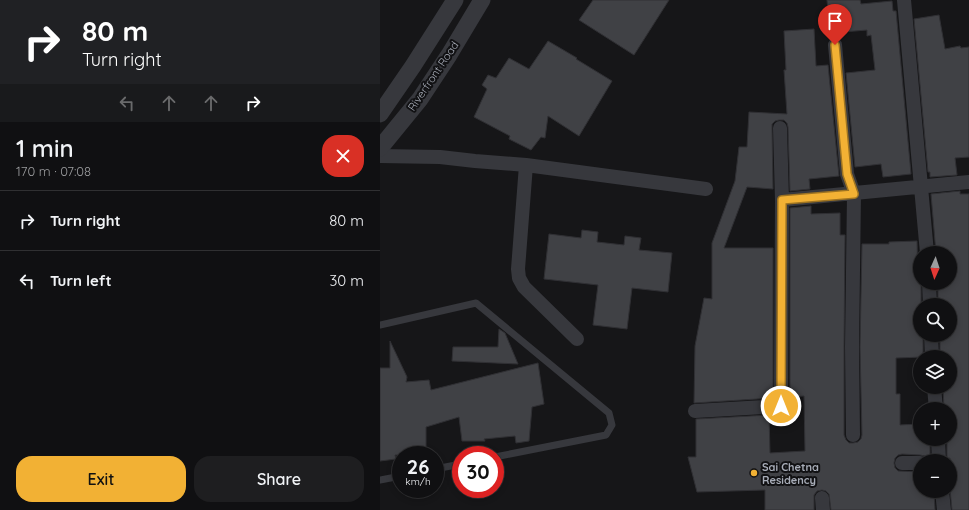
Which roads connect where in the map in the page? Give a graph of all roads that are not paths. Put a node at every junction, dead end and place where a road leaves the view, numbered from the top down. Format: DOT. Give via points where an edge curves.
graph roads {
  1 [pos="455,0"];
  2 [pos="482,0"];
  3 [pos="904,0"];
  4 [pos="835,45"];
  5 [pos="380,114"];
  6 [pos="780,128"];
  7 [pos="380,148"];
  8 [pos="380,156"];
  9 [pos="526,164"];
  10 [pos="969,182"];
  11 [pos="922,187"];
  12 [pos="706,189"];
  13 [pos="854,194"];
  14 [pos="782,200"];
  15 [pos="926,246"];
  16 [pos="380,324"];
  17 [pos="577,339"];
  18 [pos="694,411"];
  19 [pos="853,435"];
  20 [pos="504,455"];
  21 [pos="902,463"];
  22 [pos="913,463"];
  23 [pos="392,478"];
  24 [pos="380,480"];
  25 [pos="943,498"];
  26 [pos="944,510"];
  1 -- 5 [label="street, Riverfront Road" via="414,66"];
  2 -- 7 [label="street, Riverfront Road" via="420,99"];
  3 -- 11 [label="street"];
  4 -- 13 [label="street" via="847,174"];
  6 -- 14 [label="street"];
  8 -- 9 [label="street" via="440,156"];
  9 -- 12 [label="street"];
  9 -- 17 [label="street" via="519,278 524,287"];
  10 -- 11 [label="street"];
  11 -- 13 [label="street"];
  11 -- 15 [label="street"];
  13 -- 14 [label="street"];
  13 -- 19 [label="street"];
  14 -- 18 [label="street" via="781,406"];
  16 -- 20 [label="lane" via="476,303 609,413 612,425 606,435"];
  21 -- 22 [label="street"];
  23 -- 24 [label="lane"];
  25 -- 26 [label="street"];
}
